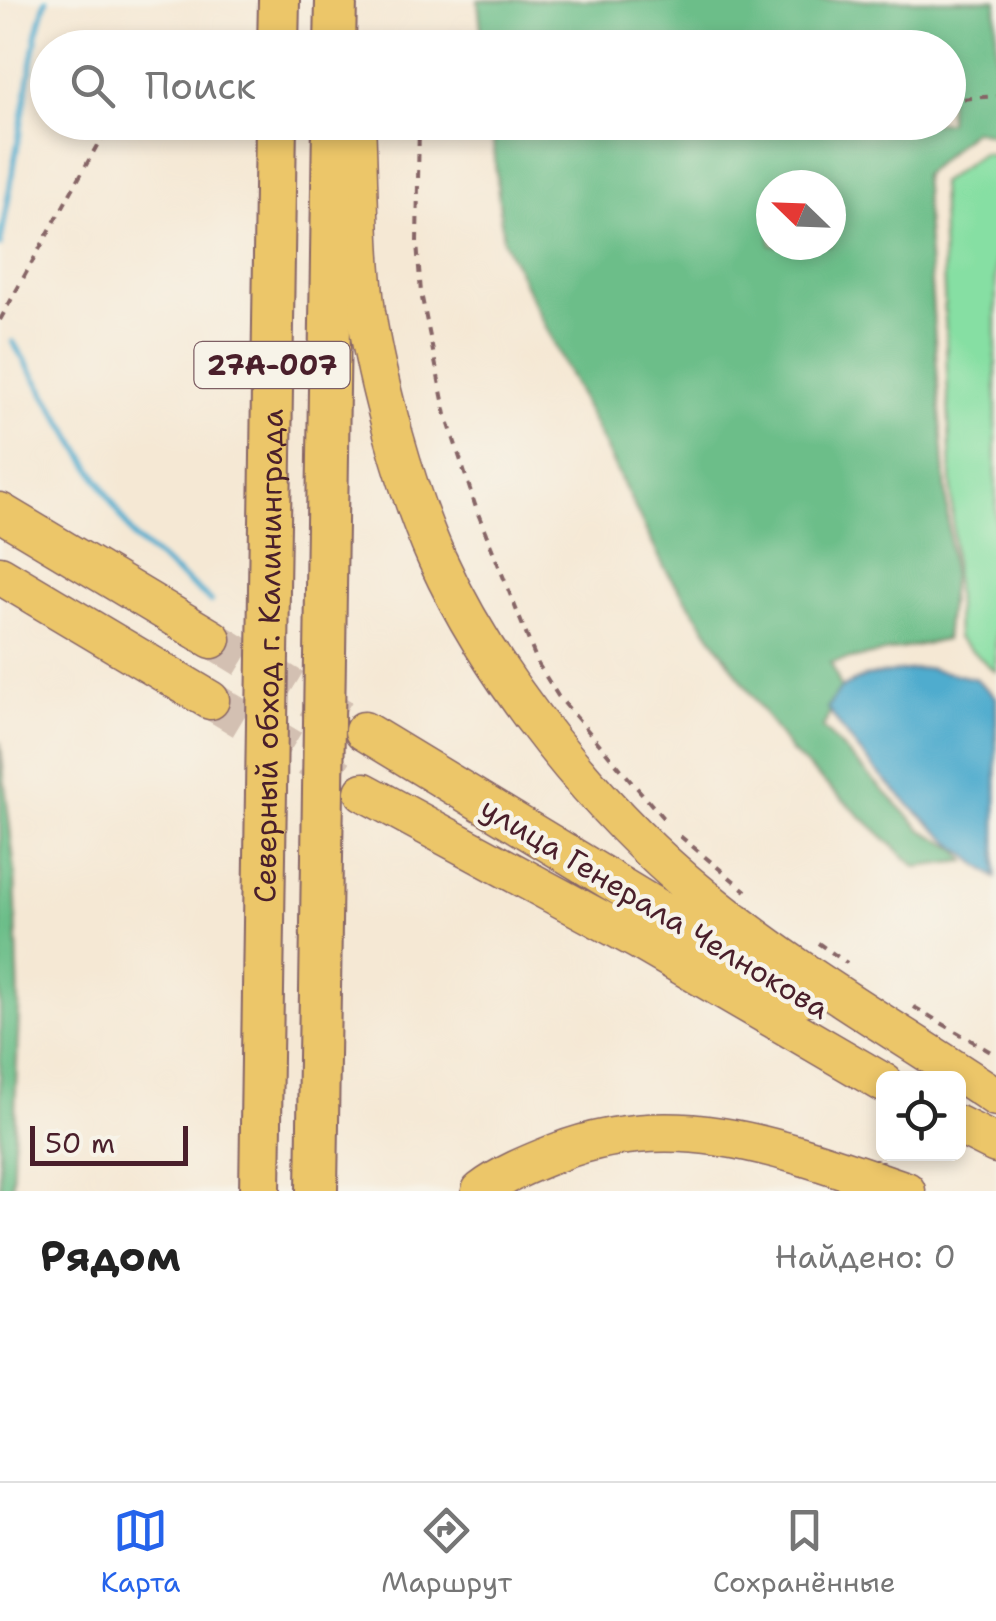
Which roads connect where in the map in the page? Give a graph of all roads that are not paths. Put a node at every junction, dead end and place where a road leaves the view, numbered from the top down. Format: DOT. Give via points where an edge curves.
graph roads {
  1 [pos="279,0"];
  2 [pos="336,0"];
  3 [pos="346,0"];
  4 [pos="278,30"];
  5 [pos="335,30"];
  6 [pos="348,30"];
  7 [pos="276,140"];
  8 [pos="333,140"];
  9 [pos="357,140"];
  10 [pos="0,512"];
  11 [pos="0,575"];
  12 [pos="212,639"];
  13 [pos="210,700"];
  14 [pos="364,731"];
  15 [pos="364,792"];
  16 [pos="937,1071"];
  17 [pos="876,1078"];
  18 [pos="966,1086"];
  19 [pos="996,1099"];
  20 [pos="966,1128"];
  21 [pos="996,1144"];
  22 [pos="260,1191"];
  23 [pos="318,1191"];
  24 [pos="481,1191"];
  25 [pos="906,1191"];
  1 -- 4 [label="highway"];
  2 -- 5 [label="highway"];
  3 -- 6 [label="main road"];
  7 -- 22 [label="highway, Северный обход г. Калининграда / 27А-007"];
  8 -- 23 [label="highway, Северный обход г. Калининграда / 27А-007"];
  9 -- 19 [label="main road" via="366,311 384,394 436,558 478,636 571,763 702,897"];
  10 -- 12 [label="main road"];
  11 -- 13 [label="main road"];
  14 -- 16 [label="main road, улица Генерала Челнокова"];
  15 -- 17 [label="main road, улица Генерала Челнокова"];
  18 -- 19 [label="main road"];
  20 -- 21 [label="main road"];
  24 -- 25 [label="main road" via="571,1148 658,1131 720,1135 785,1150"];
}
